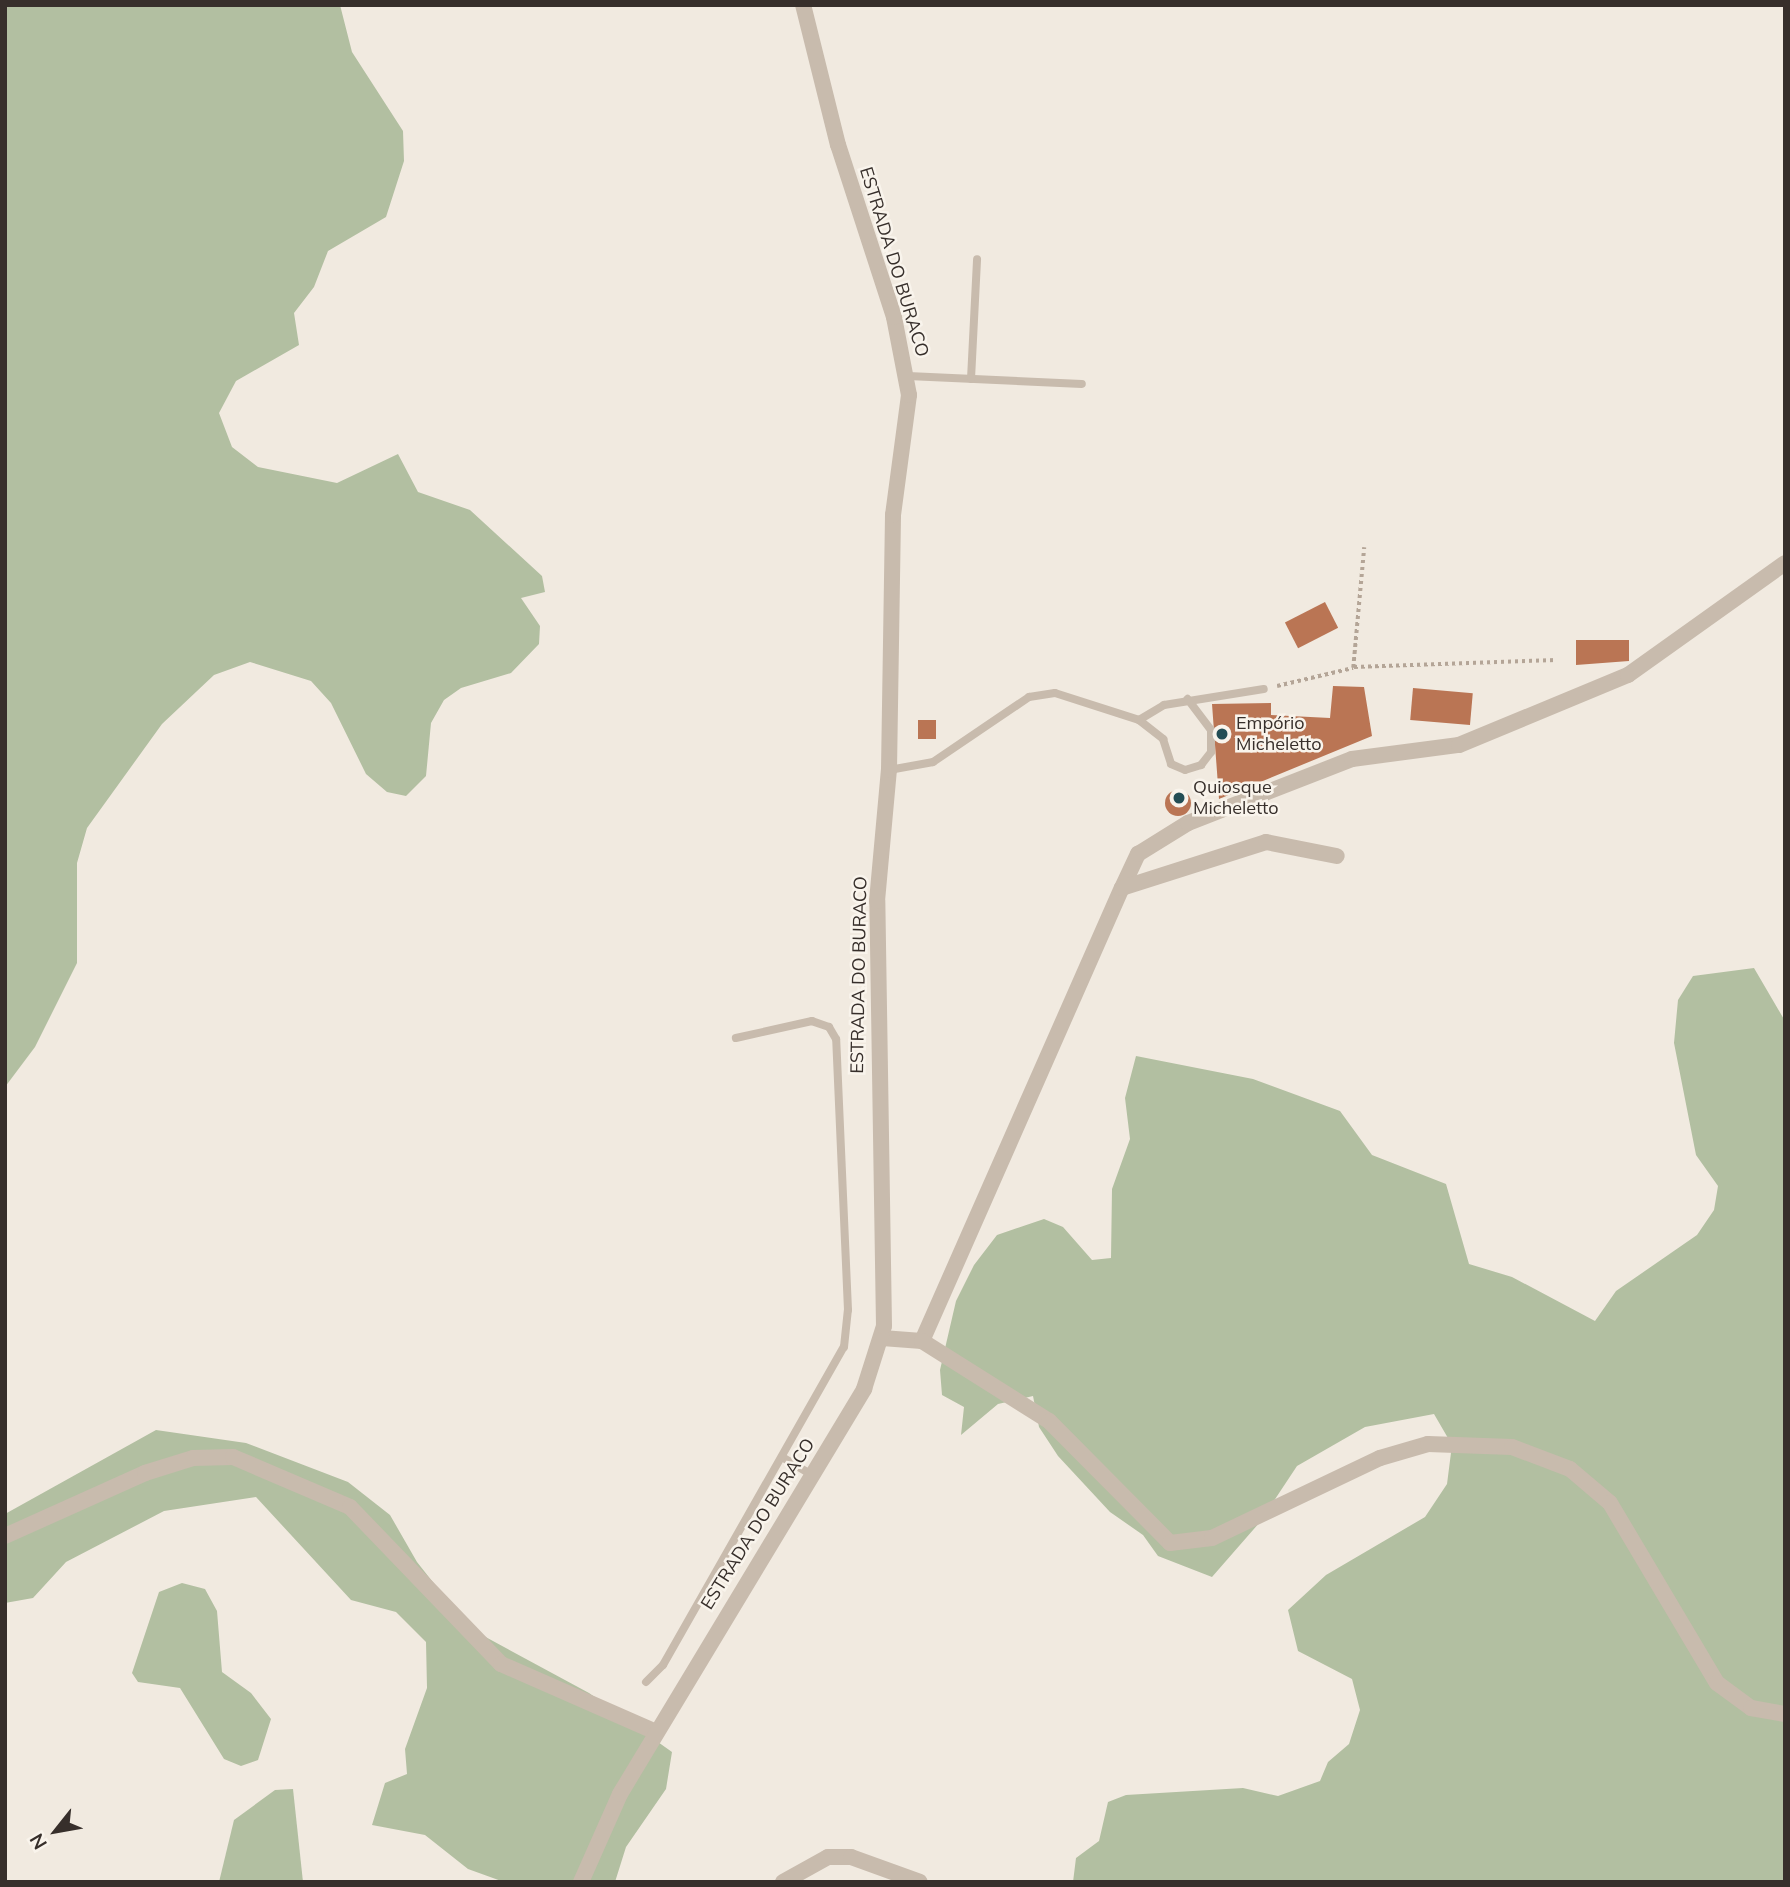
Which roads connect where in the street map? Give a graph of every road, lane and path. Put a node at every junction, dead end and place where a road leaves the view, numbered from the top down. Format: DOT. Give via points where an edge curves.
graph roads {
  1 [pos="803,5"];
  2 [pos="977,259"];
  3 [pos="908,376"];
  4 [pos="971,379"];
  5 [pos="1082,384"];
  6 [pos="1364,547"];
  7 [pos="1785,563"];
  8 [pos="1557,660"];
  9 [pos="1354,667"];
  10 [pos="1264,689"];
  11 [pos="1188,699"];
  12 [pos="1139,720"];
  13 [pos="889,770"];
  14 [pos="1337,856"];
  15 [pos="1122,888"];
  16 [pos="736,1038"];
  17 [pos="882,1338"];
  18 [pos="922,1341"];
  19 [pos="782,1457"];
  20 [pos="811,1475"];
  21 [pos="5,1536"];
  22 [pos="646,1682"];
  23 [pos="1785,1714"];
  24 [pos="656,1732"];
  25 [pos="581,1882"];
  26 [pos="783,1882"];
  27 [pos="920,1882"];
  1 -- 3 [label="street, ESTRADA DO BURACO"];
  2 -- 4 [label="lane"];
  3 -- 4 [label="lane"];
  3 -- 13 [label="street, ESTRADA DO BURACO" via="892,515"];
  4 -- 5 [label="lane"];
  6 -- 9 [label="path"];
  7 -- 15 [label="street" via="1628,675 1459,745 1352,759 1188,823 1138,854"];
  8 -- 9 [label="path"];
  9 -- 10 [label="path"];
  10 -- 11 [label="lane"];
  11 -- 12 [label="lane"];
  11 -- 12 [label="lane" via="1211,730 1211,752 1201,765 1185,770 1171,764 1163,739"];
  12 -- 13 [label="lane" via="1055,693 1029,697 933,762"];
  13 -- 17 [label="street, ESTRADA DO BURACO" via="875,1021"];
  14 -- 15 [label="street" via="1266,842"];
  15 -- 18 [label="street"];
  16 -- 19 [label="lane" via="813,1021 829,1027 836,1040 848,1310 844,1347"];
  17 -- 18 [label="street"];
  17 -- 20 [label="street, ESTRADA DO BURACO" via="864,1389"];
  18 -- 23 [label="street" via="1049,1421 1170,1543 1212,1538 1380,1458 1428,1444 1512,1447 1570,1469 1590,1482 1625,1525 1717,1683 1751,1708"];
  19 -- 20 [label="lane"];
  19 -- 22 [label="lane" via="663,1665"];
  20 -- 24 [label="street, ESTRADA DO BURACO"];
  21 -- 24 [label="street" via="145,1473 193,1458 233,1457 299,1481 359,1514 501,1664"];
  24 -- 25 [label="street, ESTRADA DO BURACO"];
  26 -- 27 [label="street" via="828,1857 851,1857"];
}
